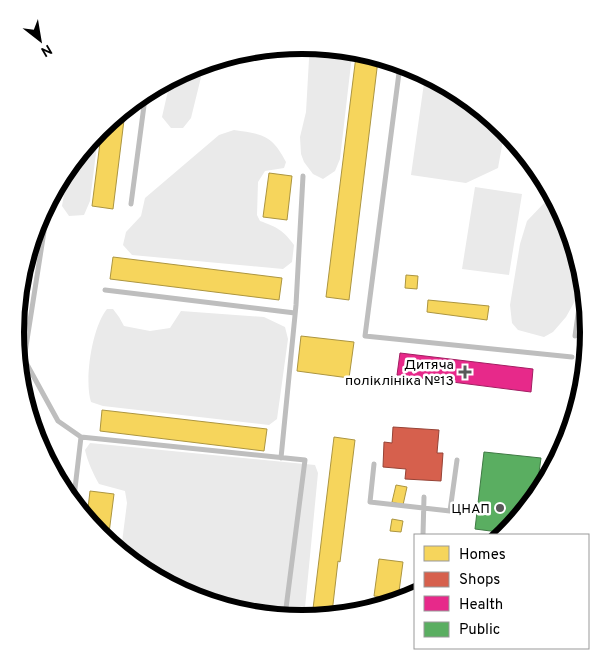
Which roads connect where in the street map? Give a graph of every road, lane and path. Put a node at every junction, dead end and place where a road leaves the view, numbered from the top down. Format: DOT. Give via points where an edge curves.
graph roads {
  1 [pos="399,72"];
  2 [pos="144,103"];
  3 [pos="303,176"];
  4 [pos="131,204"];
  5 [pos="45,226"];
  6 [pos="105,290"];
  7 [pos="579,306"];
  8 [pos="295,314"];
  9 [pos="575,336"];
  10 [pos="24,347"];
  11 [pos="572,357"];
  12 [pos="26,365"];
  13 [pos="81,437"];
  14 [pos="281,458"];
  15 [pos="457,460"];
  16 [pos="374,464"];
  17 [pos="75,492"];
  18 [pos="424,497"];
  19 [pos="424,509"];
  20 [pos="423,534"];
  21 [pos="286,610"];
  1 -- 11 [label="lane" via="365,336"];
  2 -- 4 [label="lane"];
  3 -- 8 [label="lane"];
  5 -- 10 [label="lane"];
  6 -- 8 [label="lane"];
  7 -- 9 [label="lane"];
  8 -- 14 [label="lane"];
  12 -- 13 [label="lane" via="58,421"];
  13 -- 14 [label="lane"];
  13 -- 17 [label="lane"];
  14 -- 21 [label="lane" via="305,460"];
  15 -- 19 [label="lane" via="450,511"];
  16 -- 19 [label="lane" via="370,502"];
  18 -- 19 [label="lane"];
  19 -- 20 [label="lane"];
}
